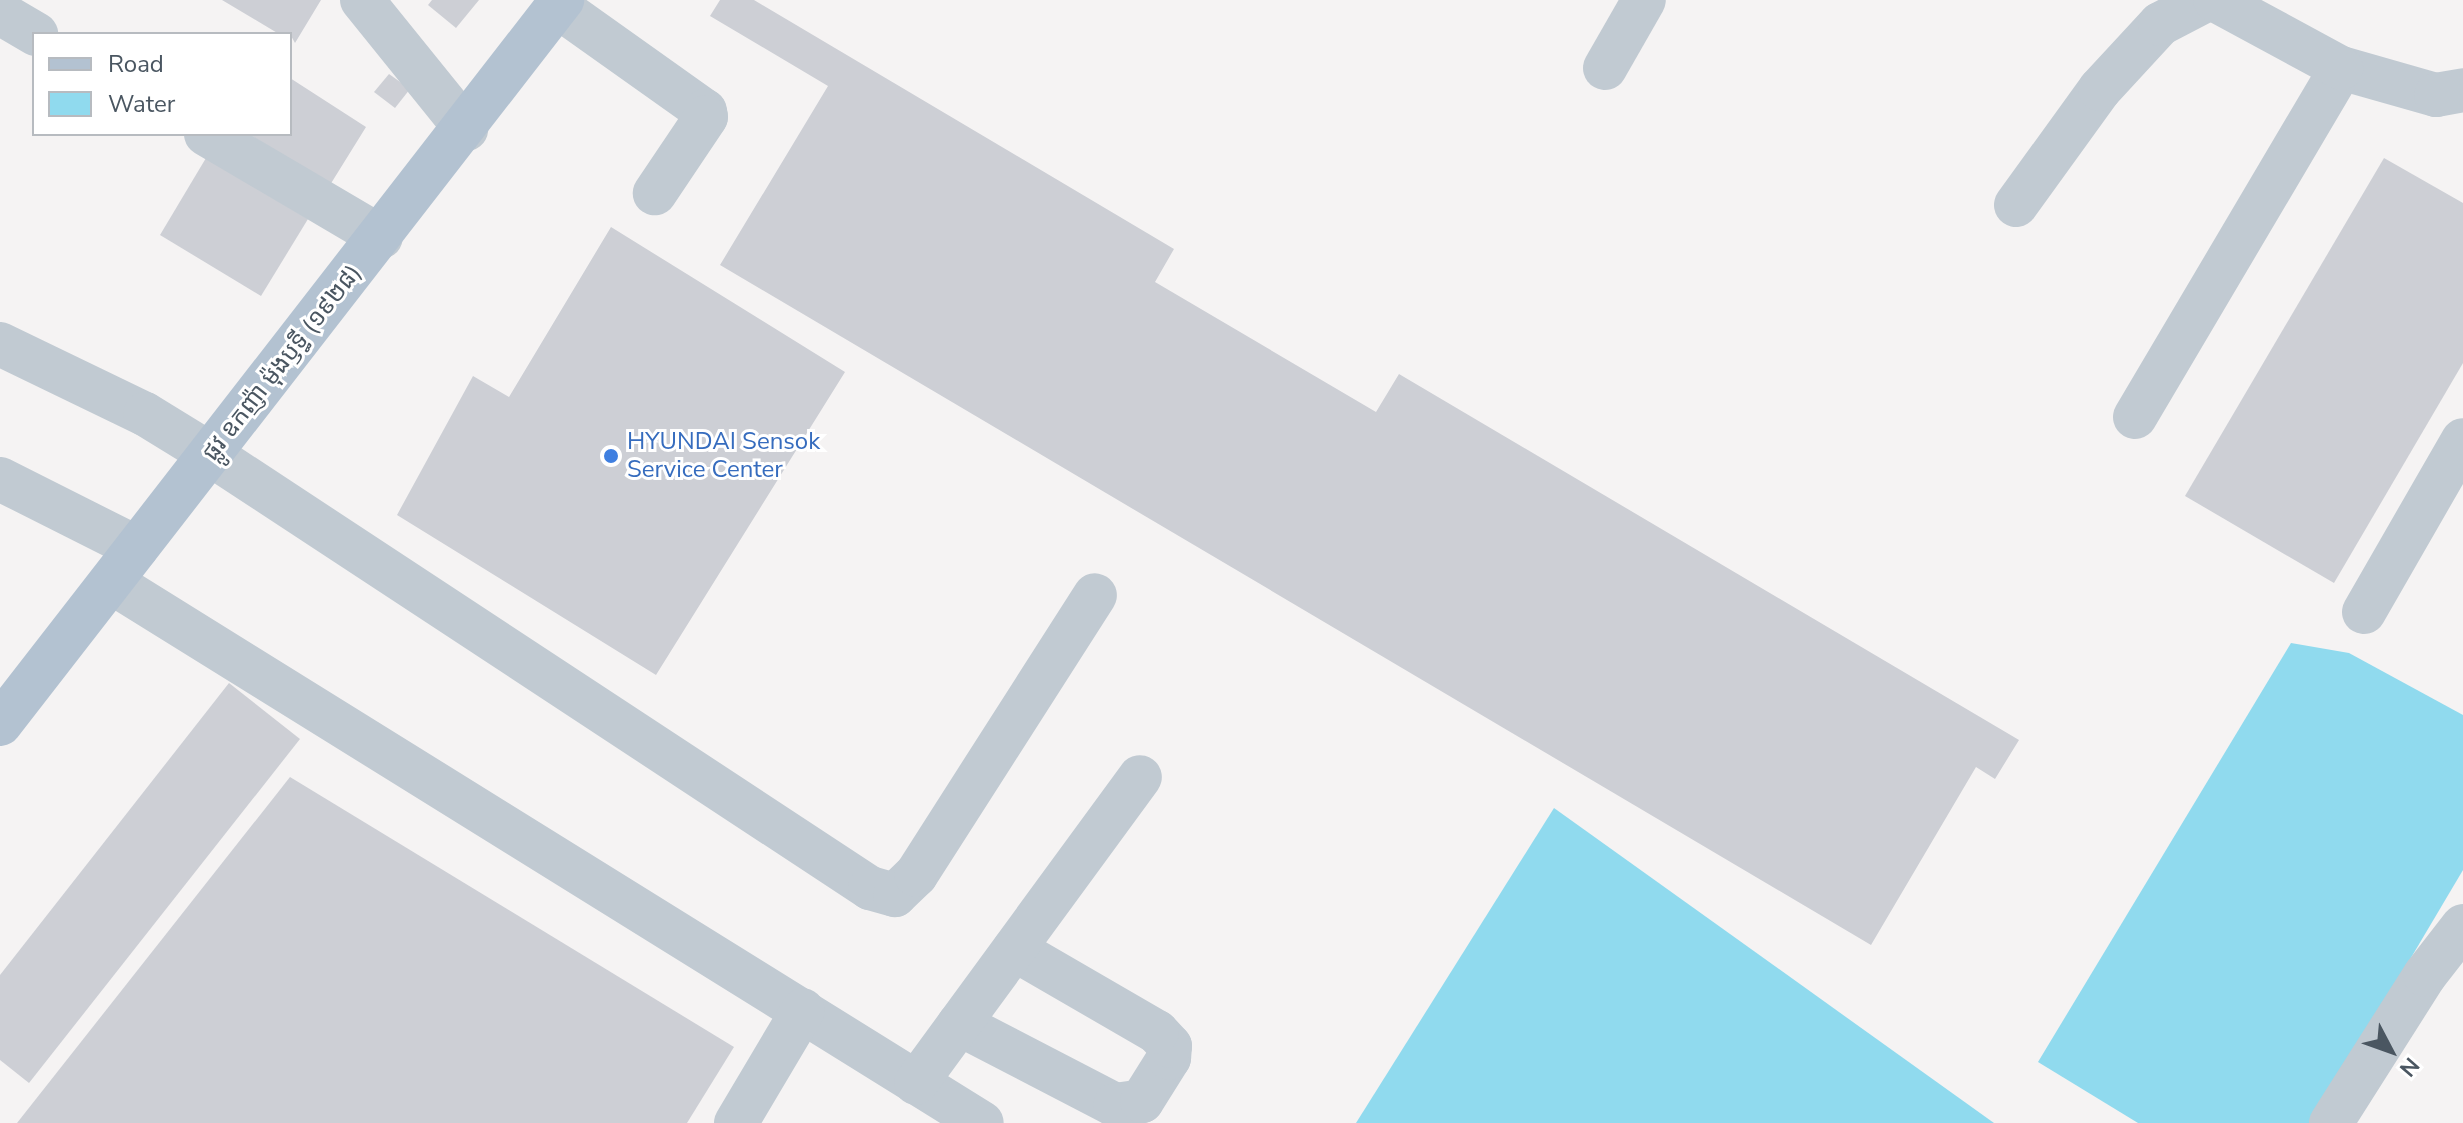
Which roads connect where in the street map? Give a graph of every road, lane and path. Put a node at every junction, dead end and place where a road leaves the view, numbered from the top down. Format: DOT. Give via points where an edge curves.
graph roads {
  1 [pos="1644,0"];
  2 [pos="2206,0"];
  3 [pos="2215,0"];
  4 [pos="560,3"];
  5 [pos="387,10"];
  6 [pos="0,13"];
  7 [pos="33,32"];
  8 [pos="1605,68"];
  9 [pos="2341,68"];
  10 [pos="2463,90"];
  11 [pos="466,129"];
  12 [pos="209,136"];
  13 [pos="655,193"];
  14 [pos="2016,205"];
  15 [pos="381,237"];
  16 [pos="0,344"];
  17 [pos="2135,417"];
  18 [pos="2463,440"];
  19 [pos="210,454"];
  20 [pos="0,479"];
  21 [pos="137,548"];
  22 [pos="111,582"];
  23 [pos="1095,595"];
  24 [pos="2364,612"];
  25 [pos="0,724"];
  26 [pos="1140,777"];
  27 [pos="2463,926"];
  28 [pos="1014,949"];
  29 [pos="803,1010"];
  30 [pos="959,1024"];
  31 [pos="916,1083"];
  32 [pos="736,1123"];
  33 [pos="982,1123"];
  34 [pos="2331,1123"];
  1 -- 8 [label="street"];
  2 -- 14 [label="street" via="2160,24 2110,78"];
  3 -- 9 [label="street"];
  4 -- 11 [label="main road, ផ្លូវ ឧកញ៉ា ម៉ុងឫទ្ធី (១៩២៨)"];
  4 -- 13 [label="street" via="705,111"];
  5 -- 11 [label="street"];
  6 -- 7 [label="street"];
  9 -- 10 [label="street" via="2436,95"];
  9 -- 17 [label="street"];
  11 -- 15 [label="main road, ផ្លូវ ឧកញ៉ា ម៉ុងឫទ្ធី (១៩២៨)"];
  12 -- 15 [label="street"];
  15 -- 19 [label="main road, ផ្លូវ ឧកញ៉ា ម៉ុងឫទ្ធី (១៩២៨)"];
  16 -- 19 [label="street" via="145,414"];
  18 -- 24 [label="street"];
  19 -- 21 [label="main road, ផ្លូវ ឧកញ៉ា ម៉ុងឫទ្ធី (១៩២៨)"];
  19 -- 23 [label="street" via="870,888 895,895 916,875"];
  20 -- 21 [label="street"];
  21 -- 22 [label="main road, ផ្លូវ ឧកញ៉ា ម៉ុងឫទ្ធី (១៩២៨)"];
  22 -- 25 [label="main road, ផ្លូវ ឧកញ៉ា ម៉ុងឫទ្ធី (១៩២៨)"];
  22 -- 29 [label="street"];
  26 -- 28 [label="street"];
  27 -- 34 [label="street" via="2425,975"];
  28 -- 30 [label="street"];
  28 -- 30 [label="street" via="1157,1032 1170,1046 1169,1058 1142,1101 1115,1105"];
  29 -- 31 [label="street"];
  29 -- 32 [label="street"];
  30 -- 31 [label="street"];
  31 -- 33 [label="street"];
}
